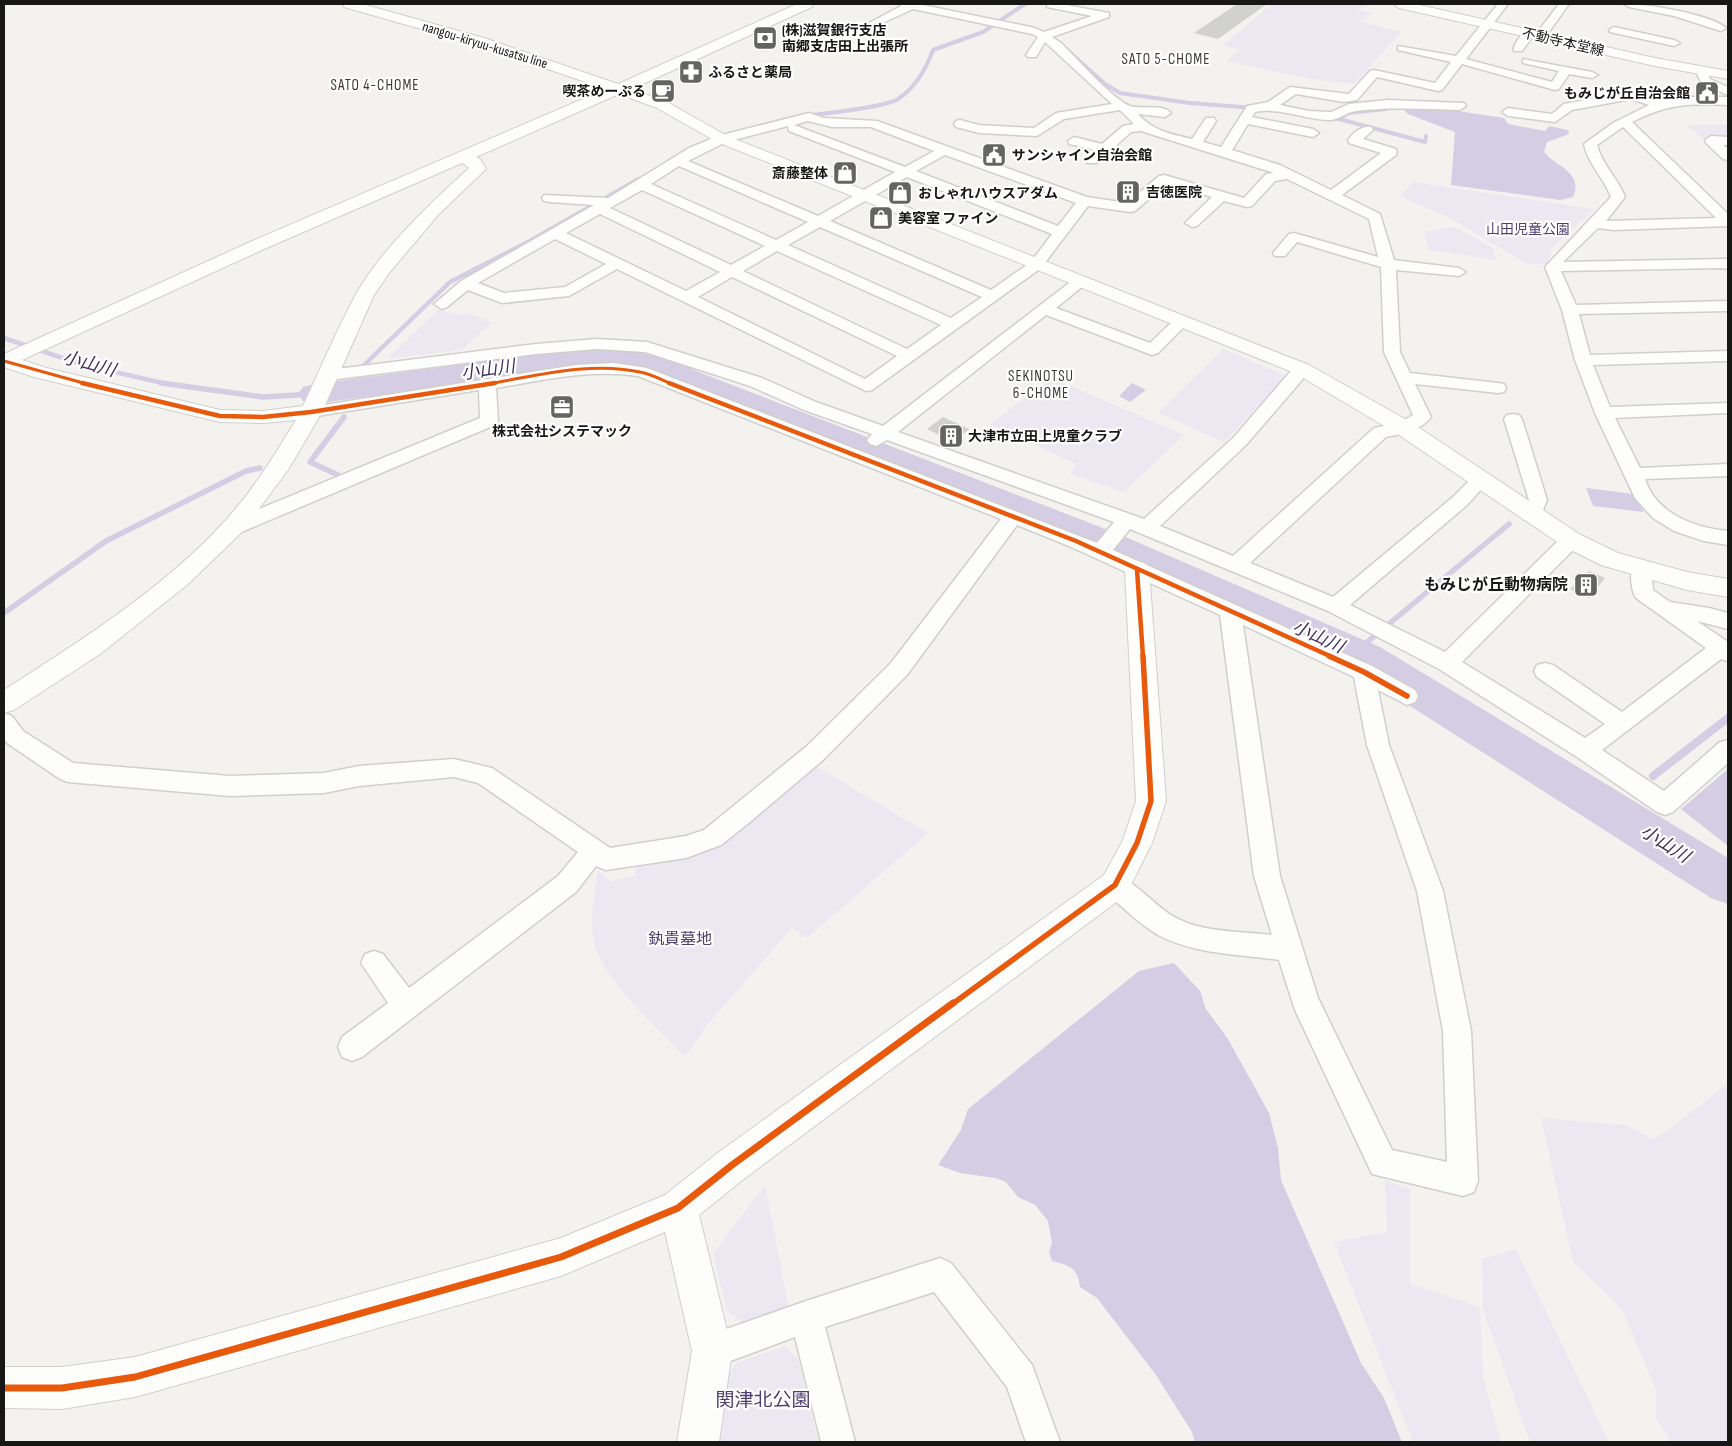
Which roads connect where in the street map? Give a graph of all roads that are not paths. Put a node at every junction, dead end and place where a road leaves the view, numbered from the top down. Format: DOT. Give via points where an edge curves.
graph roads {
  1 [pos="349,4"];
  2 [pos="807,4"];
  3 [pos="1399,4"];
  4 [pos="1504,4"];
  5 [pos="1564,4"];
  6 [pos="1629,4"];
  7 [pos="908,5"];
  8 [pos="1051,5"];
  9 [pos="874,23"];
  10 [pos="1486,25"];
  11 [pos="1721,28"];
  12 [pos="1614,30"];
  13 [pos="1681,30"];
  14 [pos="1535,35"];
  15 [pos="1044,36"];
  16 [pos="1402,48"];
  17 [pos="1518,49"];
  18 [pos="1602,50"];
  19 [pos="1032,55"];
  20 [pos="1460,61"];
  21 [pos="1527,61"];
  22 [pos="1662,64"];
  23 [pos="1566,70"];
  24 [pos="1702,71"];
  25 [pos="1592,75"];
  26 [pos="1728,75"];
  27 [pos="619,89"];
  28 [pos="1728,91"];
  29 [pos="1728,101"];
  30 [pos="1660,105"];
  31 [pos="1266,106"];
  32 [pos="1460,106"];
  33 [pos="1124,107"];
  34 [pos="1508,112"];
  35 [pos="1165,113"];
  36 [pos="1244,119"];
  37 [pos="1210,121"];
  38 [pos="1624,122"];
  39 [pos="782,124"];
  40 [pos="960,124"];
  41 [pos="1142,127"];
  42 [pos="1367,130"];
  43 [pos="1313,133"];
  44 [pos="722,139"];
  45 [pos="1074,141"];
  46 [pos="1728,141"];
  47 [pos="1196,144"];
  48 [pos="1105,149"];
  49 [pos="944,150"];
  50 [pos="1224,152"];
  51 [pos="460,156"];
  52 [pos="1728,156"];
  53 [pos="1092,160"];
  54 [pos="678,161"];
  55 [pos="906,173"];
  56 [pos="1288,175"];
  57 [pos="641,185"];
  58 [pos="863,196"];
  59 [pos="1221,196"];
  60 [pos="1332,196"];
  61 [pos="549,198"];
  62 [pos="1084,201"];
  63 [pos="605,205"];
  64 [pos="818,222"];
  65 [pos="1728,222"];
  66 [pos="1192,223"];
  67 [pos="1597,224"];
  68 [pos="1060,232"];
  69 [pos="555,233"];
  70 [pos="775,247"];
  71 [pos="1280,253"];
  72 [pos="618,263"];
  73 [pos="1386,264"];
  74 [pos="1036,265"];
  75 [pos="1728,265"];
  76 [pos="1552,267"];
  77 [pos="733,271"];
  78 [pos="1459,272"];
  79 [pos="1078,283"];
  80 [pos="466,284"];
  81 [pos="993,296"];
  82 [pos="687,297"];
  83 [pos="442,304"];
  84 [pos="1728,306"];
  85 [pos="1044,309"];
  86 [pos="1570,310"];
  87 [pos="1181,322"];
  88 [pos="953,325"];
  89 [pos="910,356"];
  90 [pos="1728,356"];
  91 [pos="1583,360"];
  92 [pos="1302,369"];
  93 [pos="1402,377"];
  94 [pos="487,383"];
  95 [pos="1498,388"];
  96 [pos="321,392"];
  97 [pos="1728,408"];
  98 [pos="1604,413"];
  99 [pos="1513,419"];
  100 [pos="1404,428"];
  101 [pos="885,432"];
  102 [pos="858,456"];
  103 [pos="1728,470"];
  104 [pos="1634,474"];
  105 [pos="1480,481"];
  106 [pos="1532,516"];
  107 [pos="1013,517"];
  108 [pos="1127,520"];
  109 [pos="232,528"];
  110 [pos="1146,528"];
  111 [pos="1728,538"];
  112 [pos="1571,540"];
  113 [pos="1099,553"];
  114 [pos="1234,566"];
  115 [pos="1642,568"];
  116 [pos="1137,570"];
  117 [pos="1728,588"];
  118 [pos="1335,606"];
  119 [pos="1664,608"];
  120 [pos="1230,610"];
  121 [pos="1728,621"];
  122 [pos="1724,651"];
  123 [pos="1447,663"];
  124 [pos="1545,671"];
  125 [pos="1364,672"];
  126 [pos="1407,696"];
  127 [pos="4,703"];
  128 [pos="4,722"];
  129 [pos="1622,724"];
  130 [pos="1585,750"];
  131 [pos="1728,750"];
  132 [pos="594,850"];
  133 [pos="1115,885"];
  134 [pos="1290,950"];
  135 [pos="374,963"];
  136 [pos="406,1006"];
  137 [pos="352,1047"];
  138 [pos="678,1208"];
  139 [pos="806,1317"];
  140 [pos="712,1351"];
  141 [pos="4,1388"];
  142 [pos="698,1442"];
  143 [pos="838,1442"];
  144 [pos="1043,1442"];
  1 -- 27 [label="street, nangou-kiryuu-kusatsu line" via="479,42"];
  2 -- 27 [label="street"];
  3 -- 10 [label="street, 不動寺本堂線"];
  4 -- 10 [label="street"];
  5 -- 14 [label="street"];
  6 -- 12 [label="street"];
  6 -- 13 [label="street"];
  7 -- 9 [label="street"];
  7 -- 15 [label="street" via="1034,31"];
  8 -- 15 [label="street" via="1108,14"];
  10 -- 14 [label="street, 不動寺本堂線"];
  10 -- 20 [label="street"];
  11 -- 13 [label="street"];
  12 -- 13 [label="street"];
  12 -- 18 [label="street"];
  13 -- 22 [label="street"];
  14 -- 17 [label="street"];
  14 -- 18 [label="street, 不動寺本堂線"];
  15 -- 19 [label="street"];
  15 -- 33 [label="street"];
  16 -- 20 [label="street"];
  18 -- 22 [label="street, 不動寺本堂線"];
  20 -- 23 [label="street" via="1555,86"];
  20 -- 31 [label="street" via="1438,87 1374,74 1353,97 1294,90"];
  21 -- 23 [label="street"];
  22 -- 24 [label="street, 不動寺本堂線"];
  23 -- 25 [label="street"];
  24 -- 26 [label="street, 不動寺本堂線"];
  24 -- 28 [label="street" via="1704,81"];
  27 -- 44 [label="street, nangou-kiryuu-kusatsu line" via="662,105"];
  27 -- 51 [label="street"];
  29 -- 30 [label="street" via="1695,100"];
  30 -- 34 [label="street" via="1632,95 1568,107 1555,118"];
  30 -- 38 [label="street"];
  31 -- 32 [label="street" via="1309,115 1333,116 1349,108 1388,104"];
  31 -- 36 [label="street" via="1251,108"];
  33 -- 35 [label="street"];
  33 -- 40 [label="street" via="1060,116 1036,132 979,129"];
  33 -- 41 [label="street"];
  36 -- 43 [label="street"];
  36 -- 50 [label="street"];
  37 -- 47 [label="street"];
  38 -- 65 [label="street"];
  38 -- 67 [label="street" via="1590,144 1592,156 1610,177 1618,197"];
  39 -- 44 [label="street"];
  39 -- 49 [label="street" via="808,117 821,124 873,124"];
  39 -- 55 [label="street"];
  41 -- 47 [label="street"];
  41 -- 48 [label="street" via="1127,129"];
  42 -- 60 [label="street" via="1354,140 1391,152"];
  44 -- 54 [label="street"];
  44 -- 58 [label="street, nangou-kiryuu-kusatsu line"];
  45 -- 48 [label="street"];
  46 -- 52 [label="street" via="1711,140"];
  47 -- 50 [label="street"];
  48 -- 53 [label="street"];
  49 -- 55 [label="street"];
  49 -- 62 [label="street"];
  50 -- 56 [label="street"];
  51 -- 96 [label="street" via="474,162 478,168 433,210 382,270 365,295"];
  51 -- 96 [label="street" via="4,361 42,374 220,416 263,417"];
  54 -- 57 [label="street"];
  54 -- 64 [label="street"];
  55 -- 58 [label="street"];
  55 -- 68 [label="street"];
  56 -- 59 [label="street" via="1271,176 1247,203"];
  56 -- 60 [label="street"];
  57 -- 63 [label="street"];
  57 -- 70 [label="street"];
  58 -- 64 [label="street"];
  58 -- 74 [label="street, nangou-kiryuu-kusatsu line"];
  59 -- 62 [label="street" via="1164,179 1130,208"];
  59 -- 66 [label="street"];
  60 -- 73 [label="street" via="1375,217"];
  61 -- 63 [label="street"];
  62 -- 68 [label="street"];
  63 -- 69 [label="street"];
  63 -- 77 [label="street"];
  64 -- 70 [label="street"];
  64 -- 81 [label="street"];
  65 -- 67 [label="street"];
  67 -- 76 [label="street" via="1562,252"];
  68 -- 74 [label="street"];
  69 -- 72 [label="street"];
  69 -- 80 [label="street"];
  70 -- 77 [label="street"];
  70 -- 88 [label="street"];
  71 -- 73 [label="street" via="1294,237"];
  72 -- 80 [label="street" via="569,291 502,298"];
  72 -- 82 [label="street"];
  73 -- 78 [label="street"];
  73 -- 93 [label="street" via="1392,352"];
  74 -- 79 [label="street, nangou-kiryuu-kusatsu line"];
  74 -- 81 [label="street"];
  75 -- 76 [label="street"];
  76 -- 86 [label="street"];
  77 -- 82 [label="street"];
  77 -- 89 [label="street"];
  79 -- 85 [label="street"];
  79 -- 87 [label="street, nangou-kiryuu-kusatsu line"];
  80 -- 83 [label="street"];
  81 -- 88 [label="street"];
  82 -- 89 [label="street" via="866,386"];
  84 -- 86 [label="street"];
  85 -- 87 [label="street" via="1152,350"];
  85 -- 101 [label="street"];
  86 -- 91 [label="street"];
  87 -- 92 [label="street, nangou-kiryuu-kusatsu line"];
  88 -- 89 [label="street"];
  90 -- 91 [label="street"];
  91 -- 98 [label="street"];
  92 -- 100 [label="street, nangou-kiryuu-kusatsu line"];
  92 -- 110 [label="street" via="1240,441"];
  93 -- 95 [label="street"];
  93 -- 100 [label="street" via="1422,417"];
  94 -- 96 [label="street"];
  94 -- 102 [label="street" via="576,370 614,368 641,372"];
  94 -- 109 [label="street" via="489,421"];
  96 -- 101 [label="street" via="536,349 597,344 647,347 756,382 810,406"];
  96 -- 109 [label="street" via="280,465"];
  97 -- 98 [label="street"];
  98 -- 104 [label="street"];
  99 -- 106 [label="street" via="1538,500"];
  100 -- 105 [label="street, nangou-kiryuu-kusatsu line"];
  100 -- 114 [label="street" via="1380,432"];
  101 -- 102 [label="street"];
  101 -- 108 [label="street"];
  102 -- 107 [label="street"];
  103 -- 104 [label="street"];
  104 -- 111 [label="street" via="1642,495 1661,517 1713,538"];
  105 -- 106 [label="street, nangou-kiryuu-kusatsu line"];
  105 -- 118 [label="street"];
  106 -- 112 [label="street, nangou-kiryuu-kusatsu line"];
  107 -- 113 [label="street"];
  107 -- 132 [label="street" via="898,669 815,753 742,815 712,838 686,847 606,859"];
  108 -- 110 [label="street"];
  108 -- 113 [label="street"];
  109 -- 127 [label="street" via="178,580 92,647"];
  110 -- 114 [label="street"];
  112 -- 115 [label="street, nangou-kiryuu-kusatsu line" via="1610,559"];
  112 -- 123 [label="street"];
  113 -- 116 [label="street"];
  114 -- 118 [label="street"];
  115 -- 117 [label="street, nangou-kiryuu-kusatsu line"];
  115 -- 119 [label="street" via="1644,593"];
  116 -- 120 [label="street"];
  116 -- 133 [label="street" via="1151,801 1137,843"];
  118 -- 123 [label="street"];
  119 -- 121 [label="street"];
  119 -- 122 [label="street"];
  120 -- 125 [label="street"];
  120 -- 134 [label="street" via="1267,876"];
  122 -- 129 [label="street"];
  123 -- 130 [label="street"];
  124 -- 129 [label="street"];
  125 -- 126 [label="street"];
  125 -- 134 [label="street" via="1378,745 1432,900 1457,1031 1463,1181 1384,1163 1306,1001"];
  128 -- 132 [label="street" via="15,737 68,772 230,786 324,783 359,776 454,768 484,775"];
  129 -- 130 [label="street"];
  130 -- 131 [label="street" via="1665,805"];
  132 -- 136 [label="street" via="567,884"];
  133 -- 134 [label="street" via="1177,931 1204,940"];
  133 -- 138 [label="street"];
  135 -- 136 [label="street"];
  136 -- 137 [label="street"];
  138 -- 140 [label="street"];
  138 -- 141 [label="street" via="561,1257 205,1359 135,1377 62,1388"];
  139 -- 140 [label="street"];
  139 -- 143 [label="street"];
  139 -- 144 [label="street" via="940,1274 1020,1377"];
  140 -- 142 [label="street"];
}
